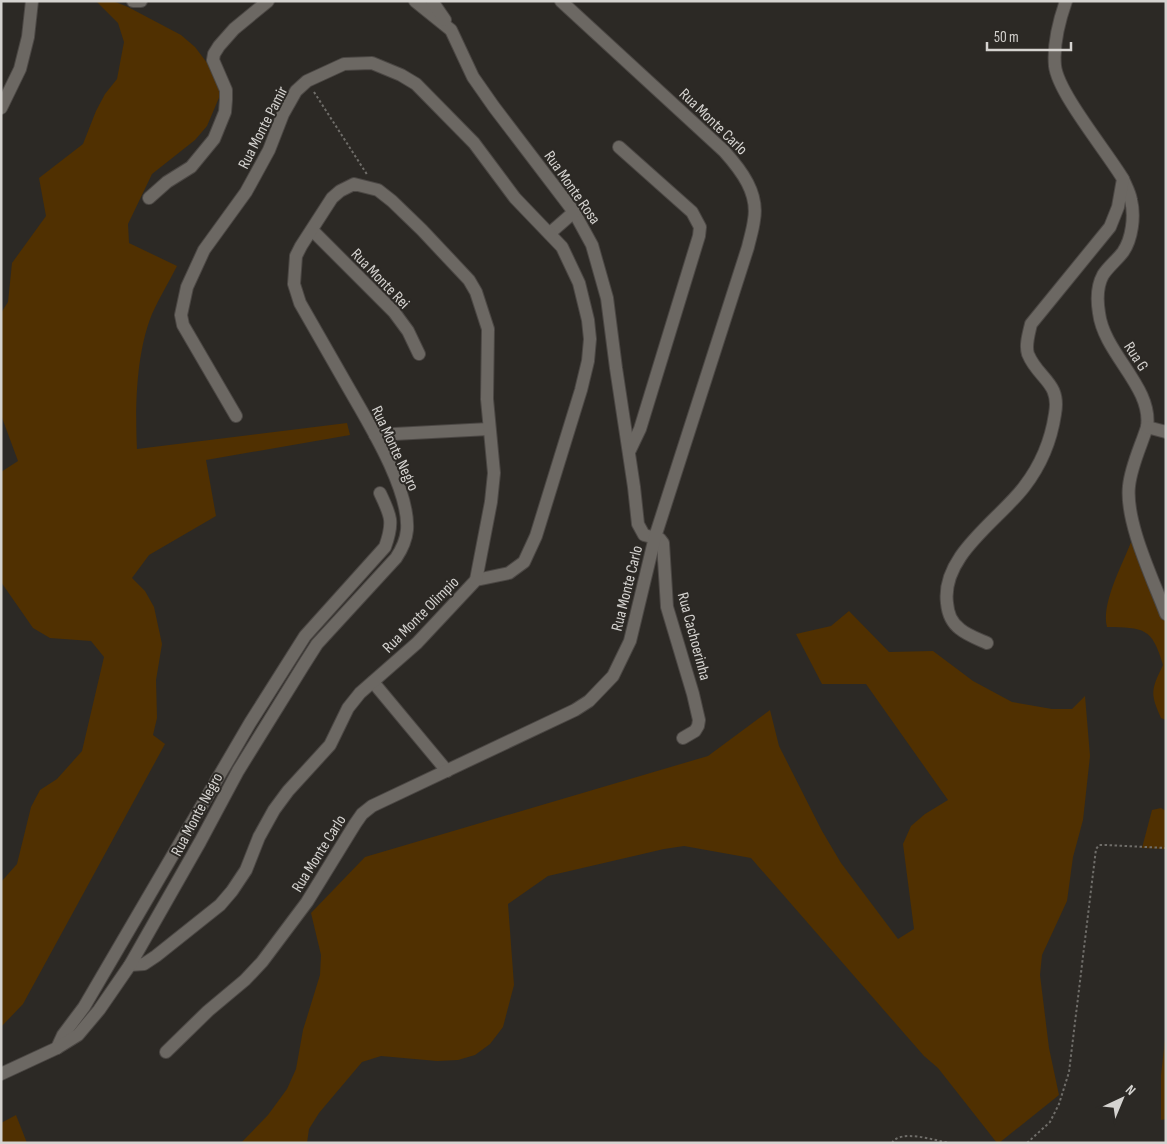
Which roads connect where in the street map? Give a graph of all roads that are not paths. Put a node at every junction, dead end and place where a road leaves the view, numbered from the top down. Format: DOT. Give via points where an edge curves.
graph roads {
  1 [pos="32,1"];
  2 [pos="133,1"];
  3 [pos="141,1"];
  4 [pos="268,1"];
  5 [pos="415,1"];
  6 [pos="432,1"];
  7 [pos="561,1"];
  8 [pos="1066,1"];
  9 [pos="452,30"];
  10 [pos="1,108"];
  11 [pos="619,147"];
  12 [pos="1123,179"];
  13 [pos="149,198"];
  14 [pos="574,212"];
  15 [pos="312,230"];
  16 [pos="550,233"];
  17 [pos="419,354"];
  18 [pos="236,416"];
  19 [pos="1147,427"];
  20 [pos="489,429"];
  21 [pos="1166,432"];
  22 [pos="375,435"];
  23 [pos="629,452"];
  24 [pos="380,493"];
  25 [pos="655,537"];
  26 [pos="476,580"];
  27 [pos="1166,614"];
  28 [pos="987,644"];
  29 [pos="373,682"];
  30 [pos="683,738"];
  31 [pos="447,771"];
  32 [pos="130,965"];
  33 [pos="57,1048"];
  34 [pos="166,1052"];
  35 [pos="1,1074"];
  1 -- 10 [label="street" via="20,69"];
  2 -- 3 [label="street"];
  4 -- 13 [label="street" via="234,29 214,54 213,60 226,90 225,112 214,139 192,167"];
  5 -- 9 [label="street, Rua Monte Rosa"];
  6 -- 9 [label="street"];
  7 -- 25 [label="street, Rua Monte Carlo" via="724,151 749,185 754,201 755,218 748,247"];
  8 -- 12 [label="street, Rua G" via="1055,67 1062,87"];
  9 -- 14 [label="street, Rua Monte Rosa" via="473,77"];
  11 -- 23 [label="street" via="684,204 700,227 640,429"];
  12 -- 19 [label="street, Rua G" via="1133,215 1130,232 1123,252 1103,274 1098,290 1099,313 1108,342 1136,384 1146,408"];
  12 -- 28 [label="street" via="1110,227 1032,324 1028,334 1028,354 1052,387 1057,400 1046,451 1024,488 962,553 950,574 946,594 948,615 960,630"];
  14 -- 16 [label="street"];
  14 -- 23 [label="street, Rua Monte Rosa" via="592,245 607,298"];
  15 -- 17 [label="street, Rua Monte Rei" via="394,312"];
  15 -- 20 [label="street, Rua Monte Negro" via="332,198 346,187 354,184 378,190 422,230 469,280 488,330"];
  15 -- 22 [label="street, Rua Monte Negro" via="296,256 294,284 300,304"];
  16 -- 18 [label="street, Rua Monte Pamir" via="520,203 474,143 416,84 372,63 344,64 307,81 296,91 286,108 269,150 246,192 204,250 182,303 183,324"];
  16 -- 26 [label="street, Rua Monte Olimpio" via="562,246 579,283 588,320 588,361 529,554 519,567 509,572"];
  19 -- 21 [label="street"];
  19 -- 27 [label="street, Rua G" via="1129,483 1129,507 1133,527"];
  20 -- 22 [label="street"];
  20 -- 26 [label="street, Rua Monte Negro" via="493,489"];
  22 -- 32 [label="street, Rua Monte Negro" via="401,494 407,530 404,544 396,558 317,644 238,771"];
  23 -- 25 [label="street, Rua Monte Rosa" via="640,529 649,538"];
  24 -- 33 [label="street" via="390,515 391,531 385,547 305,636"];
  25 -- 30 [label="street, Rua Cachoerinha" via="662,543 667,607 699,720 695,731"];
  25 -- 31 [label="street, Rua Monte Carlo" via="630,641 613,676 603,688 575,710"];
  26 -- 29 [label="street, Rua Monte Olimpio" via="432,628"];
  29 -- 31 [label="street"];
  29 -- 32 [label="street, Rua Monte Olimpio" via="353,701 330,745 274,810 243,875 220,905 144,964"];
  31 -- 34 [label="street, Rua Monte Carlo" via="383,800 362,814 306,902 262,962"];
  32 -- 33 [label="street, Rua Monte Negro" via="78,1035"];
  33 -- 35 [label="street, Rua Monte Negro"];
}
